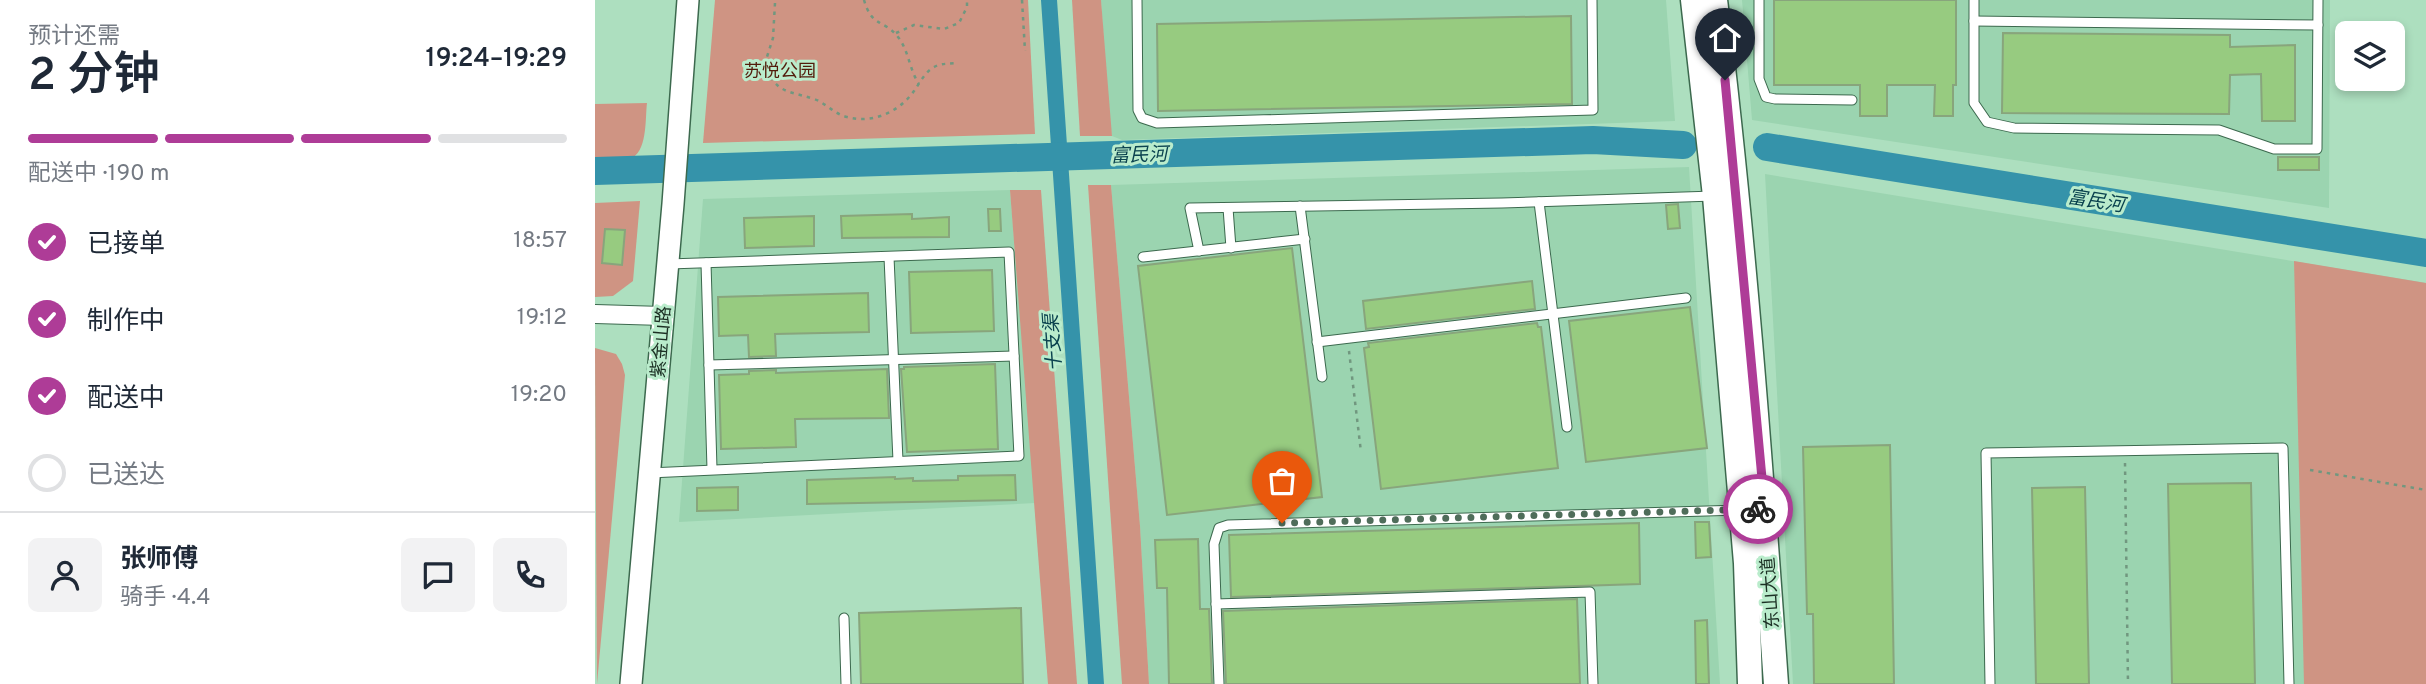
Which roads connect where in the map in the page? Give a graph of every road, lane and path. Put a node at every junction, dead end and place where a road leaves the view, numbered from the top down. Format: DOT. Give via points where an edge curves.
graph roads {
  1 [pos="688,0"];
  2 [pos="864,0"];
  3 [pos="967,0"];
  4 [pos="1022,0"];
  5 [pos="1137,0"];
  6 [pos="1592,0"];
  7 [pos="1693,0"];
  8 [pos="1715,0"];
  9 [pos="1759,0"];
  10 [pos="1974,0"];
  11 [pos="2318,0"];
  12 [pos="775,3"];
  13 [pos="1974,21"];
  14 [pos="2318,25"];
  15 [pos="895,33"];
  16 [pos="1025,51"];
  17 [pos="957,63"];
  18 [pos="919,84"];
  19 [pos="1852,100"];
  20 [pos="1726,195"];
  21 [pos="1539,202"];
  22 [pos="1300,206"];
  23 [pos="1228,208"];
  24 [pos="1305,239"];
  25 [pos="1231,247"];
  26 [pos="1199,251"];
  27 [pos="890,257"];
  28 [pos="1143,257"];
  29 [pos="706,262"];
  30 [pos="668,264"];
  31 [pos="1686,298"];
  32 [pos="595,314"];
  33 [pos="1553,314"];
  34 [pos="663,321"];
  35 [pos="595,324"];
  36 [pos="1348,338"];
  37 [pos="1317,342"];
  38 [pos="1014,356"];
  39 [pos="894,360"];
  40 [pos="709,365"];
  41 [pos="1322,377"];
  42 [pos="1567,427"];
  43 [pos="2125,451"];
  44 [pos="1361,452"];
  45 [pos="898,461"];
  46 [pos="712,469"];
  47 [pos="2310,470"];
  48 [pos="649,472"];
  49 [pos="2426,490"];
  50 [pos="1753,510"];
  51 [pos="1216,604"];
  52 [pos="844,618"];
  53 [pos="631,684"];
  54 [pos="846,684"];
  55 [pos="1219,684"];
  56 [pos="1593,684"];
  57 [pos="1750,684"];
  58 [pos="1776,684"];
  59 [pos="1990,684"];
  60 [pos="2128,684"];
  61 [pos="2290,684"];
  1 -- 30 [label="street, 紫金山路"];
  2 -- 15 [label="path" via="876,23"];
  3 -- 15 [label="path" via="959,23 944,29 914,24"];
  4 -- 16 [label="path"];
  5 -- 6 [label="lane" via="1138,110 1142,118 1157,123 1593,110"];
  7 -- 20 [label="main road, 东山大道"];
  8 -- 20 [label="main road, 东山大道"];
  9 -- 19 [label="lane" via="1759,79 1766,97"];
  10 -- 13 [label="lane"];
  11 -- 14 [label="lane"];
  12 -- 18 [label="path" via="773,38 765,63 775,85 785,92 822,101 847,117 863,119 880,117 906,102"];
  13 -- 14 [label="lane"];
  13 -- 14 [label="lane" via="1974,103 1987,122 2014,128 2219,130 2290,150 2317,149"];
  15 -- 18 [label="path" via="905,46"];
  17 -- 18 [label="path" via="929,70"];
  20 -- 21 [label="lane"];
  20 -- 50 [label="main road, 东山大道"];
  21 -- 22 [label="lane"];
  21 -- 33 [label="lane"];
  22 -- 23 [label="lane"];
  22 -- 24 [label="lane"];
  23 -- 25 [label="lane"];
  23 -- 26 [label="lane" via="1190,208"];
  24 -- 25 [label="lane"];
  24 -- 37 [label="lane"];
  25 -- 26 [label="lane"];
  26 -- 28 [label="lane"];
  27 -- 29 [label="lane"];
  27 -- 38 [label="lane" via="1009,252"];
  27 -- 39 [label="lane"];
  29 -- 30 [label="lane"];
  29 -- 40 [label="lane"];
  30 -- 34 [label="street, 紫金山路"];
  31 -- 33 [label="lane"];
  32 -- 34 [label="street"];
  33 -- 36 [label="lane"];
  33 -- 42 [label="lane"];
  34 -- 35 [label="street"];
  34 -- 48 [label="street, 紫金山路"];
  36 -- 37 [label="lane"];
  36 -- 44 [label="path"];
  37 -- 41 [label="lane"];
  38 -- 39 [label="lane"];
  38 -- 45 [label="lane" via="1019,457"];
  39 -- 40 [label="lane"];
  39 -- 45 [label="lane"];
  40 -- 46 [label="lane"];
  43 -- 59 [label="lane" via="1986,453"];
  43 -- 60 [label="path"];
  43 -- 61 [label="lane" via="2283,448"];
  45 -- 46 [label="lane"];
  46 -- 48 [label="lane"];
  47 -- 49 [label="path"];
  48 -- 53 [label="street, 紫金山路"];
  50 -- 51 [label="lane" via="1228,525 1219,528 1215,544"];
  50 -- 57 [label="main road, 东山大道"];
  50 -- 58 [label="main road, 东山大道"];
  51 -- 55 [label="lane"];
  51 -- 56 [label="lane" via="1590,593"];
  52 -- 54 [label="lane"];
}
